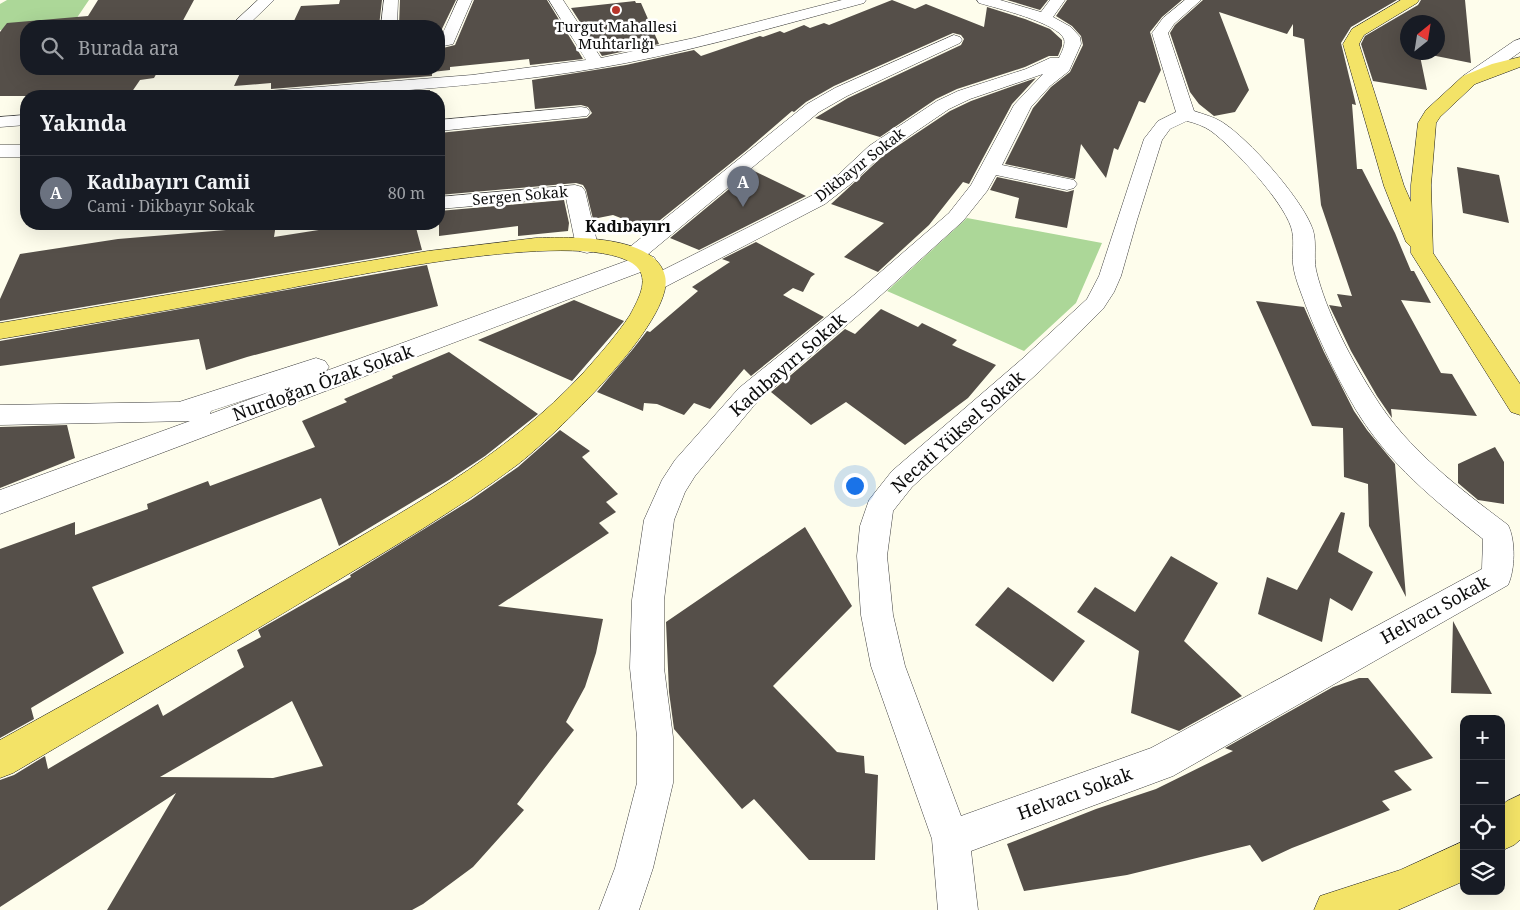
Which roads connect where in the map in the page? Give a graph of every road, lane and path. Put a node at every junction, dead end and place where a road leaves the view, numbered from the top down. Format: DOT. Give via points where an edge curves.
graph roads {
  1 [pos="268,0"];
  2 [pos="391,0"];
  3 [pos="465,0"];
  4 [pos="556,0"];
  5 [pos="859,0"];
  6 [pos="984,0"];
  7 [pos="1058,0"];
  8 [pos="1194,0"];
  9 [pos="1412,0"];
  10 [pos="828,3"];
  11 [pos="1044,18"];
  12 [pos="245,20"];
  13 [pos="389,20"];
  14 [pos="954,40"];
  15 [pos="445,41"];
  16 [pos="1520,44"];
  17 [pos="1067,54"];
  18 [pos="1167,58"];
  19 [pos="1520,62"];
  20 [pos="596,63"];
  21 [pos="1469,80"];
  22 [pos="1163,84"];
  23 [pos="340,90"];
  24 [pos="581,112"];
  25 [pos="1186,114"];
  26 [pos="20,120"];
  27 [pos="0,122"];
  28 [pos="445,125"];
  29 [pos="0,150"];
  30 [pos="20,151"];
  31 [pos="990,168"];
  32 [pos="1067,184"];
  33 [pos="445,203"];
  34 [pos="587,246"];
  35 [pos="1422,253"];
  36 [pos="645,267"];
  37 [pos="450,323"];
  38 [pos="0,331"];
  39 [pos="1520,405"];
  40 [pos="251,410"];
  41 [pos="181,411"];
  42 [pos="0,415"];
  43 [pos="0,502"];
  44 [pos="0,760"];
  45 [pos="1520,814"];
  46 [pos="1505,828"];
  47 [pos="951,839"];
  48 [pos="1460,862"];
  49 [pos="619,910"];
  50 [pos="958,910"];
  51 [pos="1334,910"];
  1 -- 12 [label="street"];
  2 -- 13 [label="street"];
  3 -- 15 [label="street"];
  4 -- 20 [label="street"];
  5 -- 10 [label="street"];
  6 -- 11 [label="street"];
  7 -- 11 [label="street"];
  8 -- 18 [label="street" via="1162,27 1161,40"];
  9 -- 35 [label="main road" via="1358,32 1351,44 1394,186"];
  10 -- 20 [label="street" via="681,45"];
  11 -- 17 [label="street" via="1058,24 1072,37 1073,44"];
  14 -- 36 [label="street" via="813,108"];
  16 -- 21 [label="street"];
  17 -- 31 [label="street, Kadıbayırı Sokak" via="1063,67 1023,105"];
  17 -- 36 [label="street, Dikbayır Sokak" via="1032,73 943,104 876,150 818,200"];
  18 -- 22 [label="street"];
  18 -- 25 [label="street"];
  19 -- 21 [label="main road"];
  20 -- 23 [label="street" via="486,78"];
  21 -- 35 [label="main road" via="1440,105 1427,123 1421,185"];
  24 -- 28 [label="street"];
  25 -- 47 [label="street, Necati Yüksel Sokak" via="1164,124 1153,139 1110,276 1095,304 902,478 879,508 872,556 877,615 888,666"];
  25 -- 47 [label="street, Helvacı Sokak" via="1215,126 1227,135 1297,216 1302,227 1305,267 1314,297 1367,406 1420,470 1498,534 1498,576 1160,764"];
  26 -- 27 [label="street"];
  29 -- 30 [label="street"];
  31 -- 32 [label="street"];
  31 -- 49 [label="street, Kadıbayırı Sokak" via="980,187 956,217 748,396 684,468 672,488 659,520 648,600 647,668 655,737 655,783 634,868"];
  33 -- 34 [label="street, Sergen Sokak" via="575,191"];
  34 -- 36 [label="main road" via="608,248"];
  34 -- 38 [label="main road" via="537,245 448,256"];
  35 -- 39 [label="main road"];
  36 -- 40 [label="street, Nurdoğan Özak Sokak"];
  36 -- 44 [label="main road" via="651,299 633,329 557,417 518,451 460,491 281,598"];
  37 -- 41 [label="street"];
  40 -- 41 [label="street"];
  40 -- 43 [label="street, Nurdoğan Özak Sokak"];
  41 -- 42 [label="street"];
  45 -- 46 [label="main road"];
  47 -- 50 [label="street, Necati Yüksel Sokak"];
  48 -- 51 [label="main road" via="1436,876 1372,900"];
}
